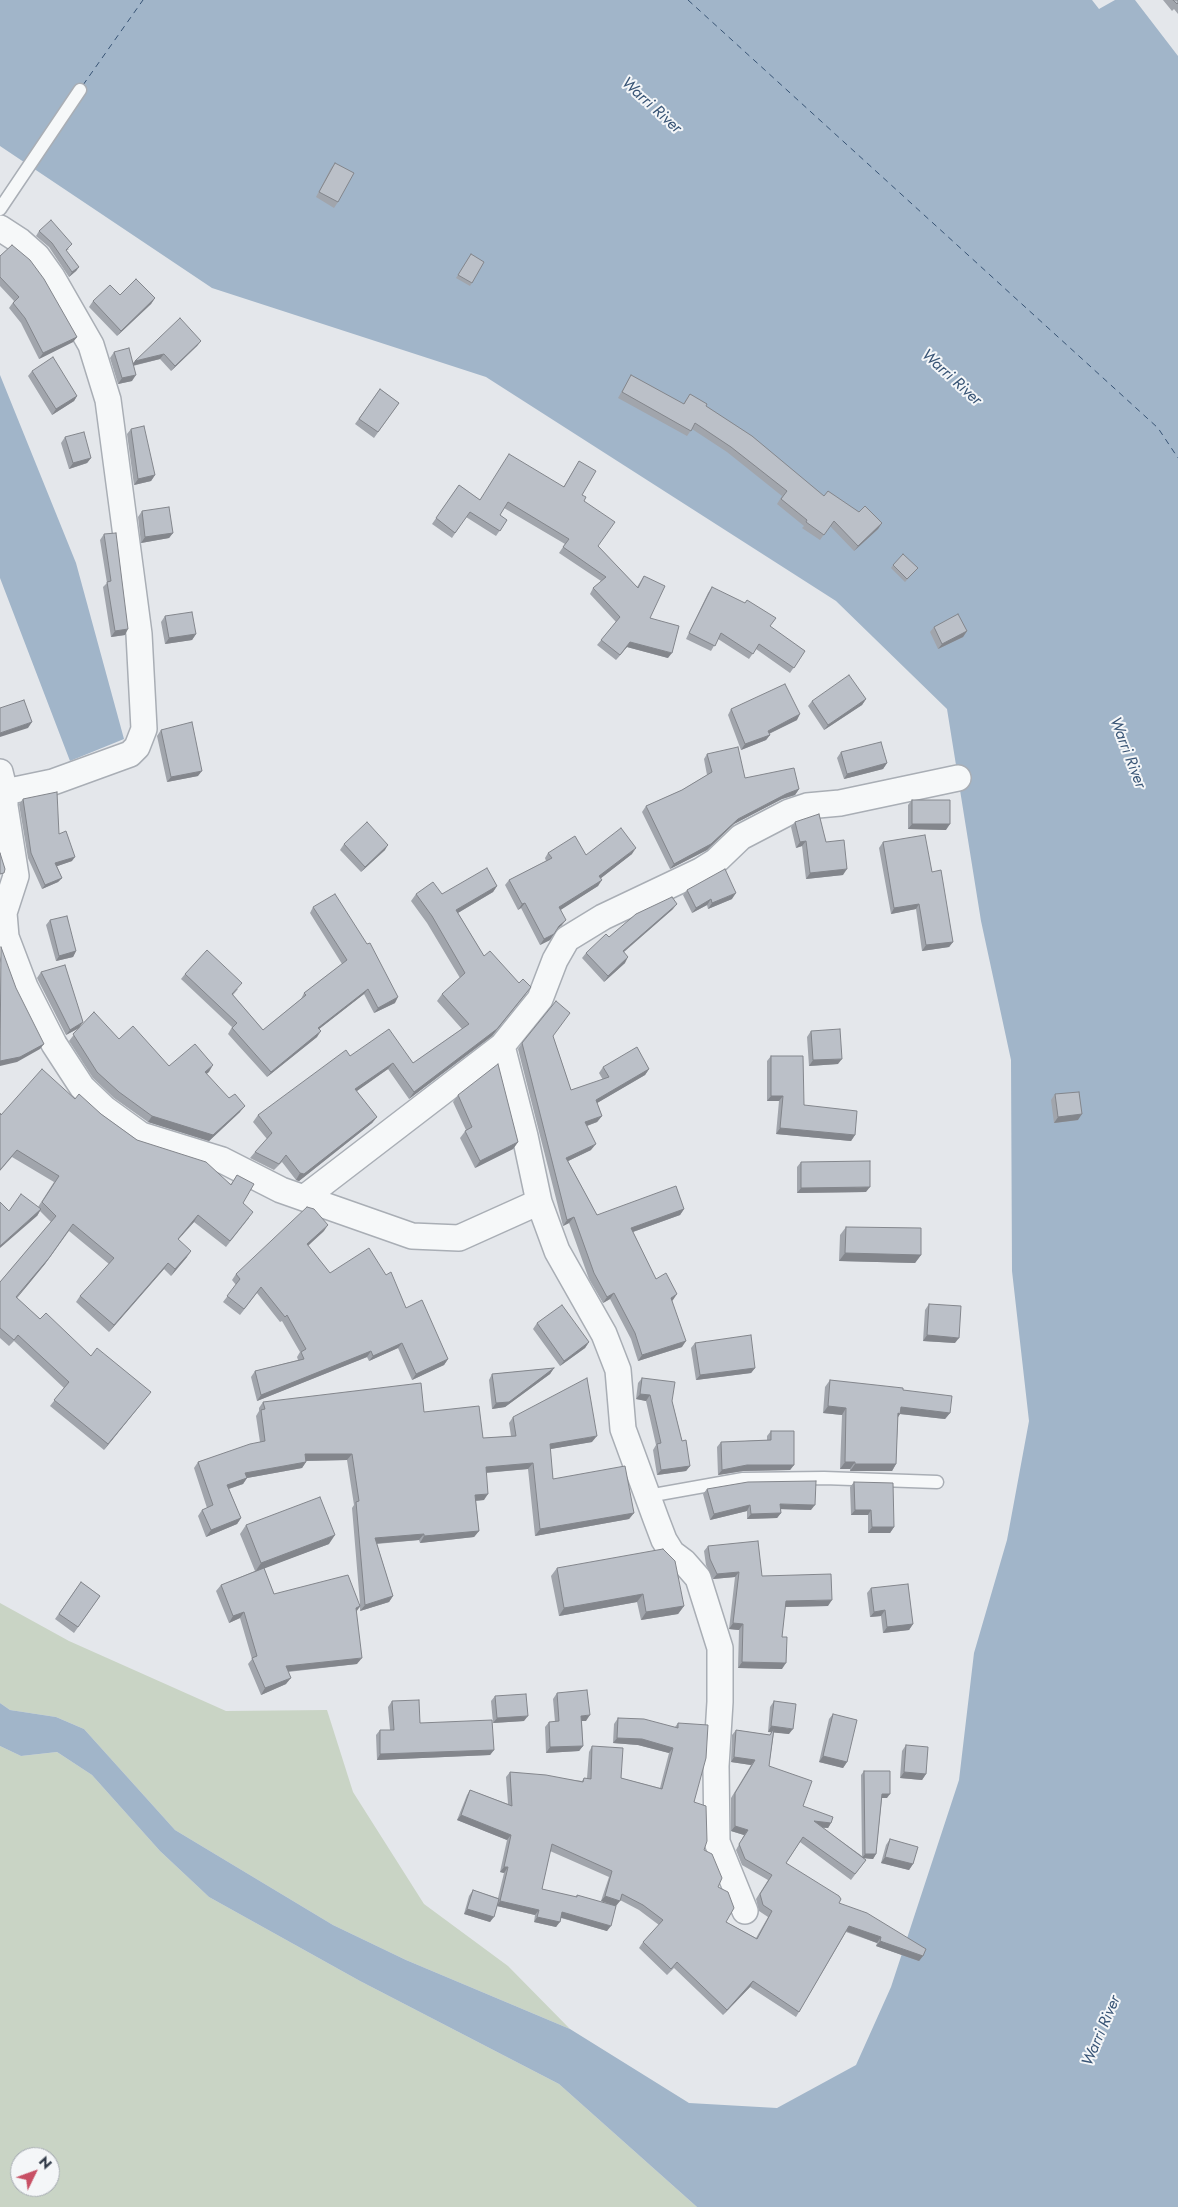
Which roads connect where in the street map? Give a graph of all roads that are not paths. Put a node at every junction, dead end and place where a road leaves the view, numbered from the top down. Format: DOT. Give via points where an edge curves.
graph roads {
  1 [pos="80,90"];
  2 [pos="0,209"];
  3 [pos="0,228"];
  4 [pos="958,778"];
  5 [pos="3,782"];
  6 [pos="502,1046"];
  7 [pos="304,1198"];
  8 [pos="539,1202"];
  9 [pos="937,1482"];
  10 [pos="648,1496"];
  11 [pos="746,1911"];
  1 -- 2 [label="lane"];
  3 -- 5 [label="street" via="37,256 52,277 91,345 105,391 139,634 144,729 137,747 130,754 53,782"];
  4 -- 6 [label="street" via="790,812 741,837 700,872 603,917 567,939 540,999"];
  5 -- 7 [label="street" via="16,876 4,913 6,937 25,987 54,1044 82,1087 105,1109 141,1135 222,1160"];
  6 -- 7 [label="street"];
  6 -- 8 [label="street"];
  7 -- 8 [label="street" via="412,1236 459,1238"];
  8 -- 10 [label="street" via="557,1250 608,1343 618,1370 623,1428"];
  9 -- 10 [label="lane" via="743,1479"];
  10 -- 11 [label="street" via="664,1540 672,1553 698,1578 720,1648 717,1842"];
}
